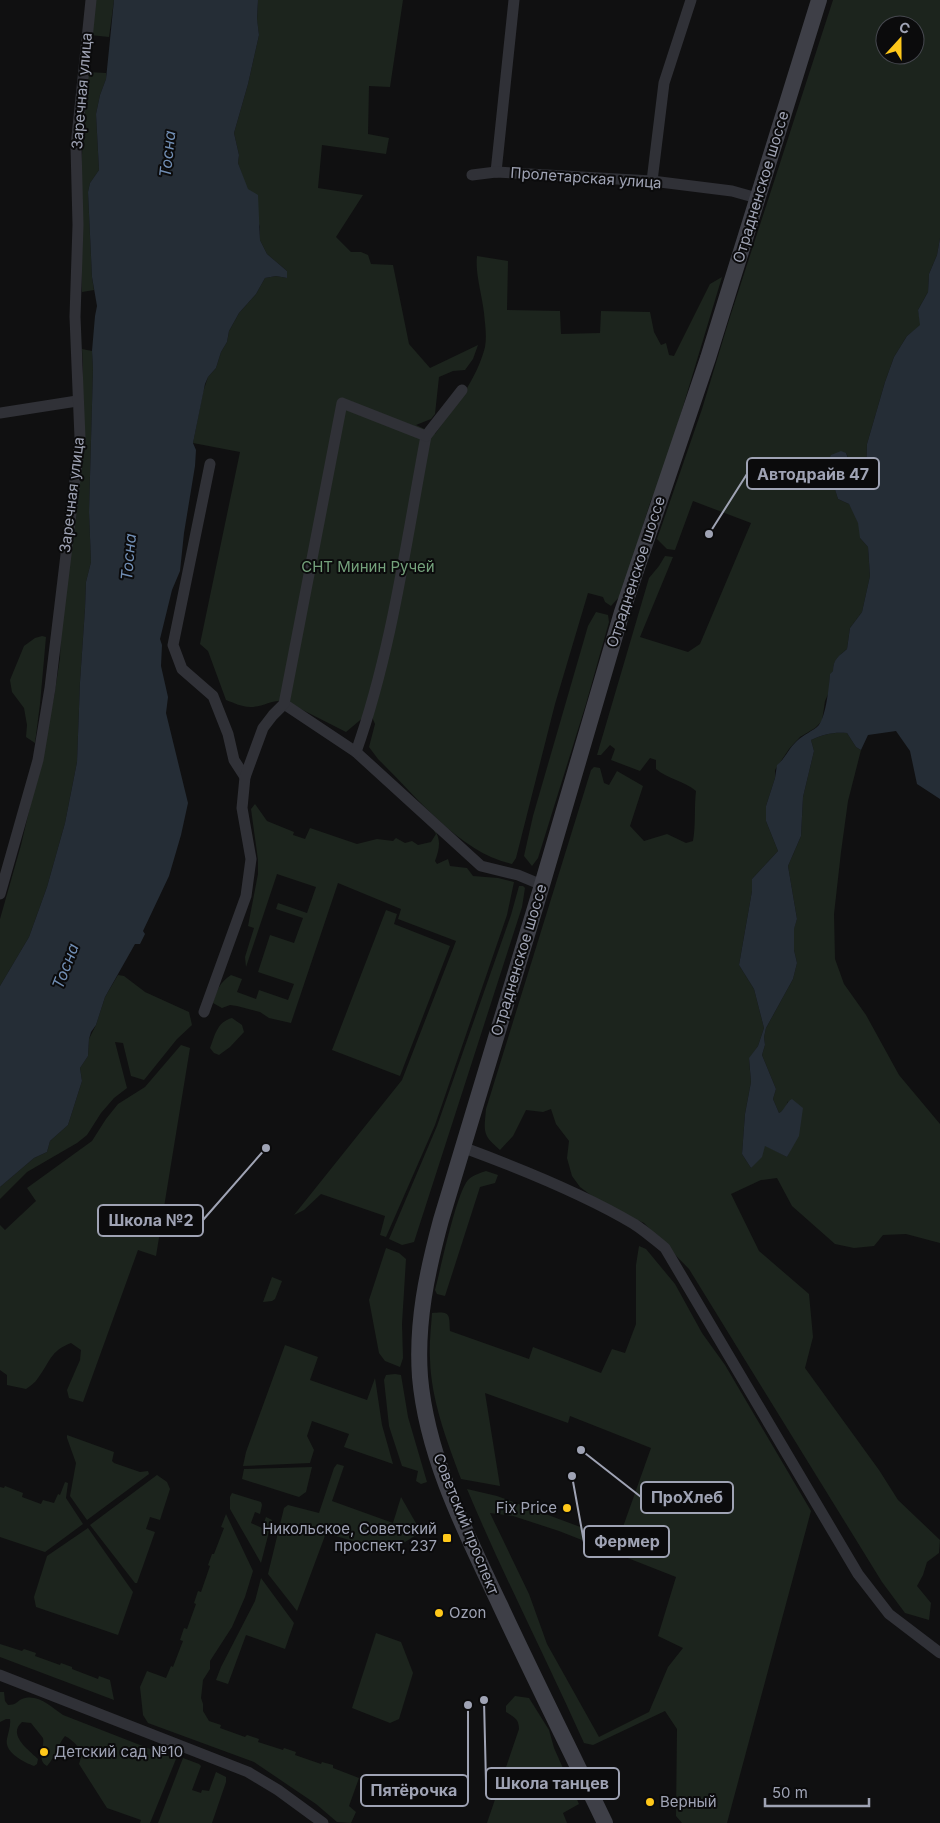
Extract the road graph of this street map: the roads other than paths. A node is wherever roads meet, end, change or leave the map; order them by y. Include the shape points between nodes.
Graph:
1 (91, 0) edge
2 (514, 0) edge
3 (691, 0) edge
4 (818, 0) edge
5 (496, 172) junction
6 (472, 175) dead end
7 (652, 181) junction
8 (758, 198) junction
9 (462, 390) dead end
10 (78, 401) junction
11 (0, 413) edge
12 (426, 436) junction
13 (210, 464) dead end
14 (284, 704) junction
15 (356, 752) junction
16 (245, 777) junction
17 (542, 885) junction
18 (0, 894) edge
19 (204, 1012) dead end
20 (462, 1147) junction
21 (940, 1653) edge
22 (0, 1676) edge
23 (322, 1823) edge
24 (605, 1823) edge

1 - 10 street, Заречная улица via 76,146
2 - 5 street, Пролетарская улица
3 - 7 street via 664,83
4 - 8 main road, Отрадненское шоссе
5 - 6 street
5 - 7 street, Пролетарская улица
7 - 8 street, Пролетарская улица via 732,191
8 - 17 main road, Отрадненское шоссе via 622,612
9 - 12 street
10 - 11 street
10 - 18 street, Заречная улица via 80,438 50,688 38,760
12 - 14 street via 342,403
12 - 15 street via 384,659
13 - 16 street via 173,645 182,669 213,696 234,760
14 - 15 street
14 - 16 street via 263,728
15 - 17 street via 482,866
16 - 19 street via 242,808 251,859 246,896
17 - 20 main road, Отрадненское шоссе
20 - 21 street via 588,1200 636,1225 665,1248 858,1574 889,1614
20 - 24 main road, Советский проспект via 431,1256 422,1301 420,1378 428,1421 447,1486 483,1570
22 - 23 street via 248,1772

